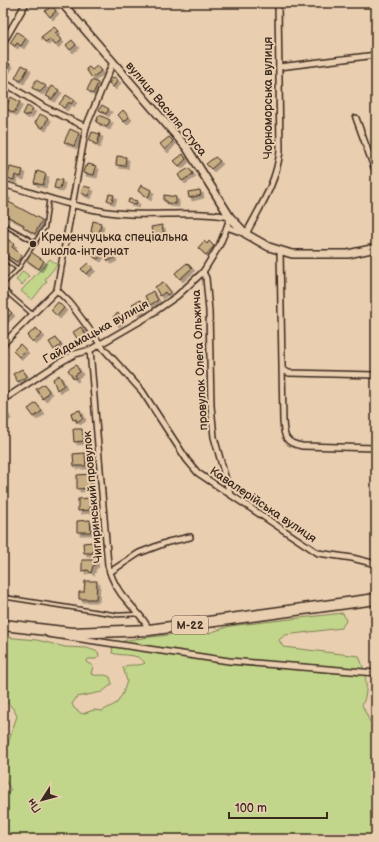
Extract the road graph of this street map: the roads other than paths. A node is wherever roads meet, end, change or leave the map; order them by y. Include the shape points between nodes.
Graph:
1 (26, 3) edge
2 (278, 3) edge
3 (66, 4) edge
4 (3, 43) edge
5 (376, 55) edge
6 (113, 62) junction
7 (279, 66) junction
8 (3, 82) edge
9 (356, 118) dead end
10 (86, 127) junction
11 (376, 173) edge
12 (3, 184) edge
13 (49, 198) junction
14 (71, 204) junction
15 (230, 217) junction
16 (3, 227) edge
17 (227, 227) junction
18 (246, 234) junction
19 (36, 243) junction
20 (376, 248) edge
21 (280, 251) junction
22 (3, 258) edge
23 (18, 269) junction
24 (203, 272) junction
25 (3, 284) edge
26 (3, 289) edge
27 (57, 290) junction
28 (32, 314) junction
29 (99, 343) junction
30 (3, 344) edge
31 (90, 350) junction
32 (283, 370) junction
33 (376, 376) edge
34 (3, 400) edge
35 (376, 448) edge
36 (230, 494) junction
37 (190, 537) dead end
38 (376, 564) edge
39 (110, 572) junction
40 (3, 597) edge
41 (376, 599) edge
42 (140, 614) junction
43 (3, 625) edge
44 (37, 630) junction
45 (149, 630) junction
46 (376, 673) edge

1 - 4 street
2 - 7 street, Чорноморська вулиця
3 - 6 main road, вулиця Василя Стуса
5 - 7 street
6 - 10 street
6 - 15 main road, вулиця Василя Стуса via 187,148
7 - 18 street, Чорноморська вулиця via 278,169 268,195
8 - 10 street via 44,107
9 - 11 street
10 - 14 street
12 - 13 street
13 - 14 street
13 - 19 lane via 45,227
14 - 15 street via 117,213 189,212
14 - 27 street
15 - 17 street, Гайдамацька вулиця
15 - 18 main road, вулиця Василя Стуса
16 - 19 lane via 4,225
17 - 18 street
17 - 24 street, Гайдамацька вулиця
18 - 21 main road
19 - 23 lane
20 - 21 main road via 348,254 305,255
21 - 32 street
22 - 23 lane
23 - 25 lane
24 - 29 street, Гайдамацька вулиця via 177,296 147,317
24 - 36 street, провулок Олега Ольжича via 206,278 209,310 214,437
26 - 28 lane
27 - 28 street
27 - 29 street, Кавалерійська вулиця via 70,303
28 - 30 street
29 - 31 street, Гайдамацька вулиця
29 - 36 street, Кавалерійська вулиця via 142,391 198,473
31 - 34 street, Гайдамацька вулиця via 75,354 59,363
31 - 39 street, Чигиринський провулок
32 - 33 street via 289,373
32 - 35 street via 284,432 292,445
36 - 38 street, Кавалерійська вулиця via 318,553
37 - 39 street via 139,553
39 - 42 street, Чигиринський провулок via 127,602
40 - 42 lane via 118,615
41 - 45 highway, М-22
42 - 45 street, Чигиринський провулок
43 - 44 highway, М-22
44 - 45 highway, М-22
44 - 46 street via 54,636 229,661

